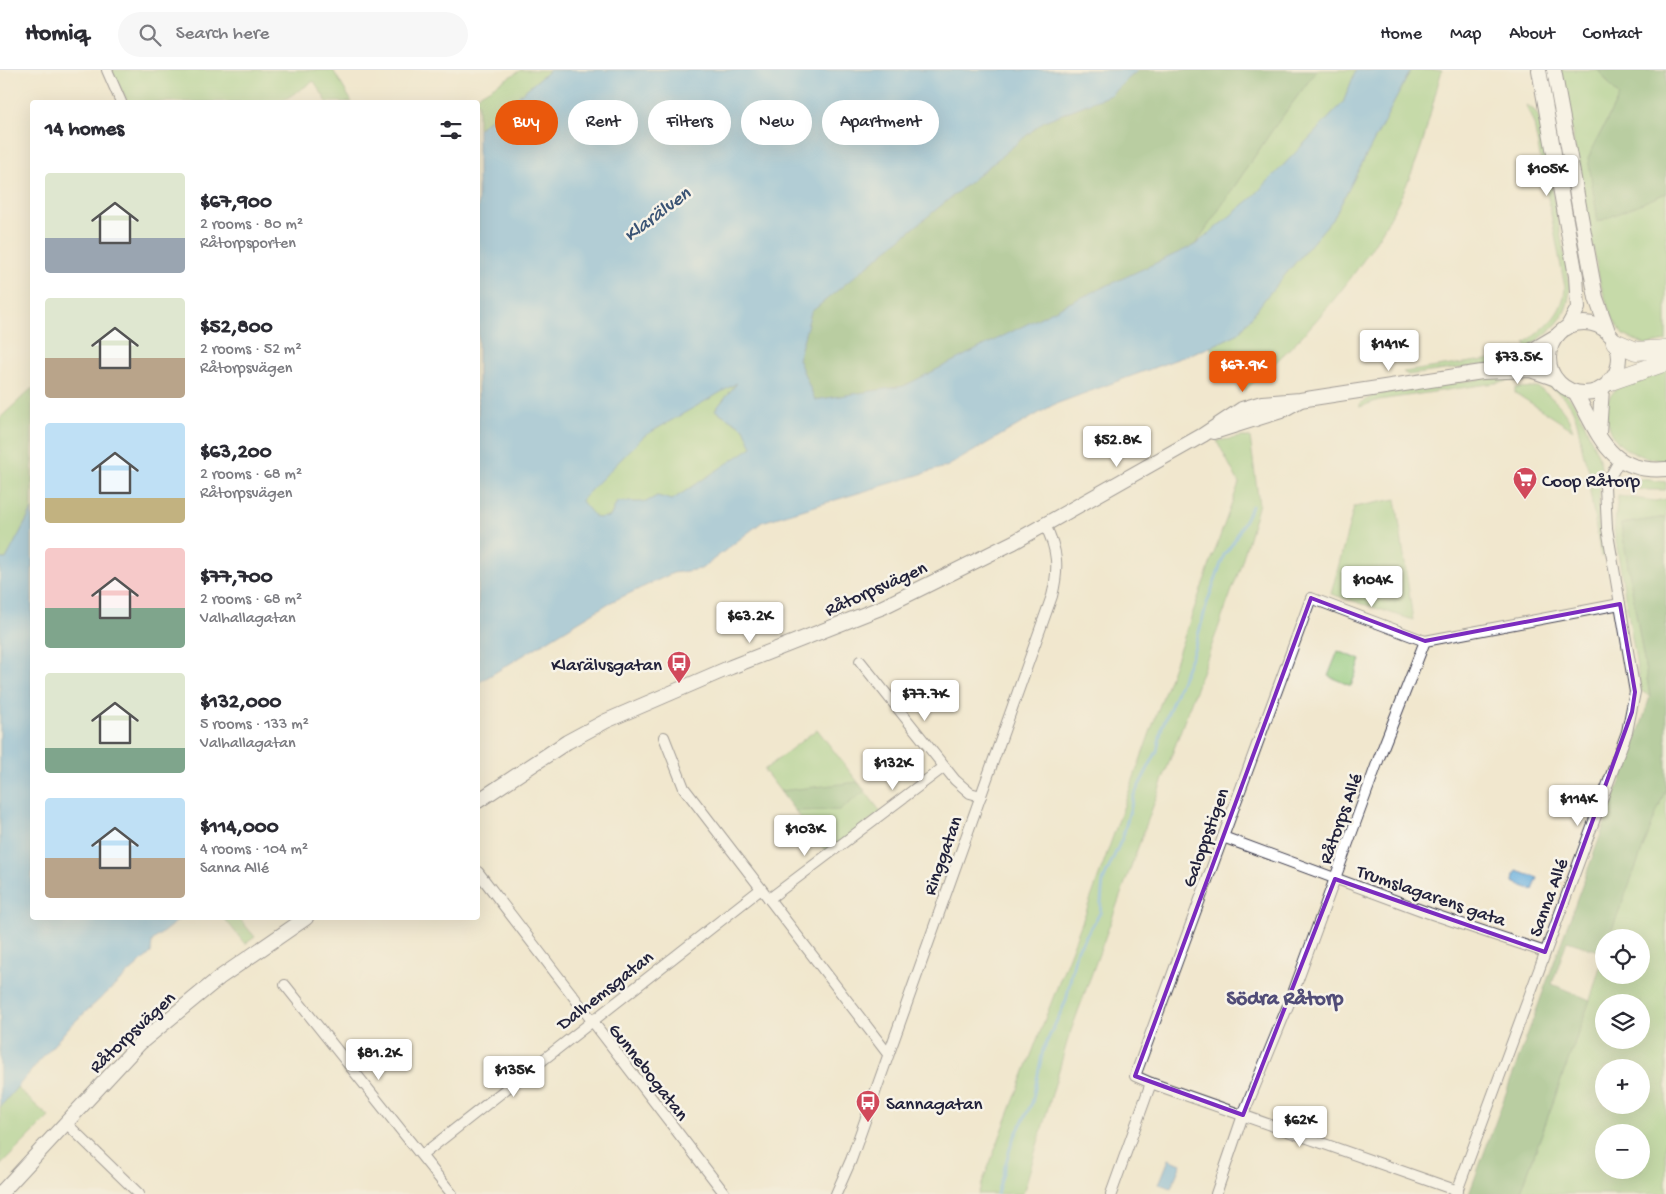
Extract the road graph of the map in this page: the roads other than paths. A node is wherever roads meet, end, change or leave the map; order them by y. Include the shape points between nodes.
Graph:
1 (107, 70) edge
2 (1538, 70) edge
3 (1554, 70) edge
4 (120, 100) edge
5 (1562, 331) junction
6 (1612, 338) junction
7 (1666, 349) edge
8 (1666, 362) edge
9 (1482, 372) junction
10 (1556, 379) junction
11 (1606, 385) junction
12 (1575, 392) junction
13 (1599, 433) junction
14 (1619, 460) junction
15 (1666, 468) edge
16 (1045, 525) junction
17 (1620, 604) junction
18 (1425, 641) junction
19 (860, 661) dead end
20 (664, 736) dead end
21 (944, 767) junction
22 (981, 796) junction
23 (480, 800) edge
24 (1223, 836) junction
25 (480, 875) edge
26 (1335, 879) junction
27 (761, 889) junction
28 (769, 900) junction
29 (303, 920) edge
30 (1545, 952) junction
31 (285, 985) dead end
32 (591, 1022) junction
33 (888, 1054) junction
34 (1151, 1083) junction
35 (1243, 1115) junction
36 (65, 1122) junction
37 (422, 1155) junction
38 (1457, 1192) edge
39 (0, 1194) edge
40 (139, 1194) edge
41 (452, 1194) edge
42 (725, 1194) edge
43 (836, 1194) edge
44 (1111, 1194) edge
45 (1216, 1194) edge

1 - 4 street
2 - 5 street via 1576,276 1578,308
3 - 6 street via 1596,298
5 - 6 street via 1578,324 1589,324 1600,327
5 - 9 street via 1526,354
5 - 10 street via 1549,356 1550,368
6 - 7 highway via 1636,351
6 - 11 street via 1619,362
8 - 11 highway
9 - 10 street via 1530,370
9 - 16 street, Råtorpsvägen via 1300,400 1262,402 1242,409 1203,435
10 - 12 street via 1564,388
11 - 12 street via 1584,394
11 - 13 street
12 - 13 street
13 - 14 street via 1603,445
14 - 15 street via 1651,470
14 - 17 street, Sanna Allé via 1605,486
16 - 22 street, Ringgatan via 1056,553 1056,580
16 - 23 street, Råtorpsvägen via 884,607 731,667 606,721 559,747
17 - 18 street
17 - 30 street, Sanna Allé via 1634,692 1632,712
18 - 24 street, Galoppstigen via 1311,598
18 - 26 street, Råtorps Allé
19 - 21 street
20 - 27 street via 684,788
21 - 22 street via 962,788
21 - 28 street
22 - 33 street, Ringgatan
24 - 26 street, Trumslagarens gata
24 - 34 street, Galoppstigen via 1135,1076
25 - 32 street, Gunnebogatan
26 - 30 street, Trumslagarens gata
26 - 35 street, Råtorps Allé
27 - 28 street
27 - 32 street, Dalhemsgatan
28 - 33 street
29 - 36 street, Råtorpsvägen via 219,978 177,1012 140,1044
30 - 38 street, Sanna Allé
31 - 37 street
32 - 37 street, Dalhemsgatan
32 - 42 street, Gunnebogatan
33 - 43 street, Ringgatan
34 - 35 street
34 - 44 street
35 - 38 street
35 - 45 street, Råtorps Allé
36 - 39 street, Råtorpsvägen
36 - 40 street
37 - 41 street

